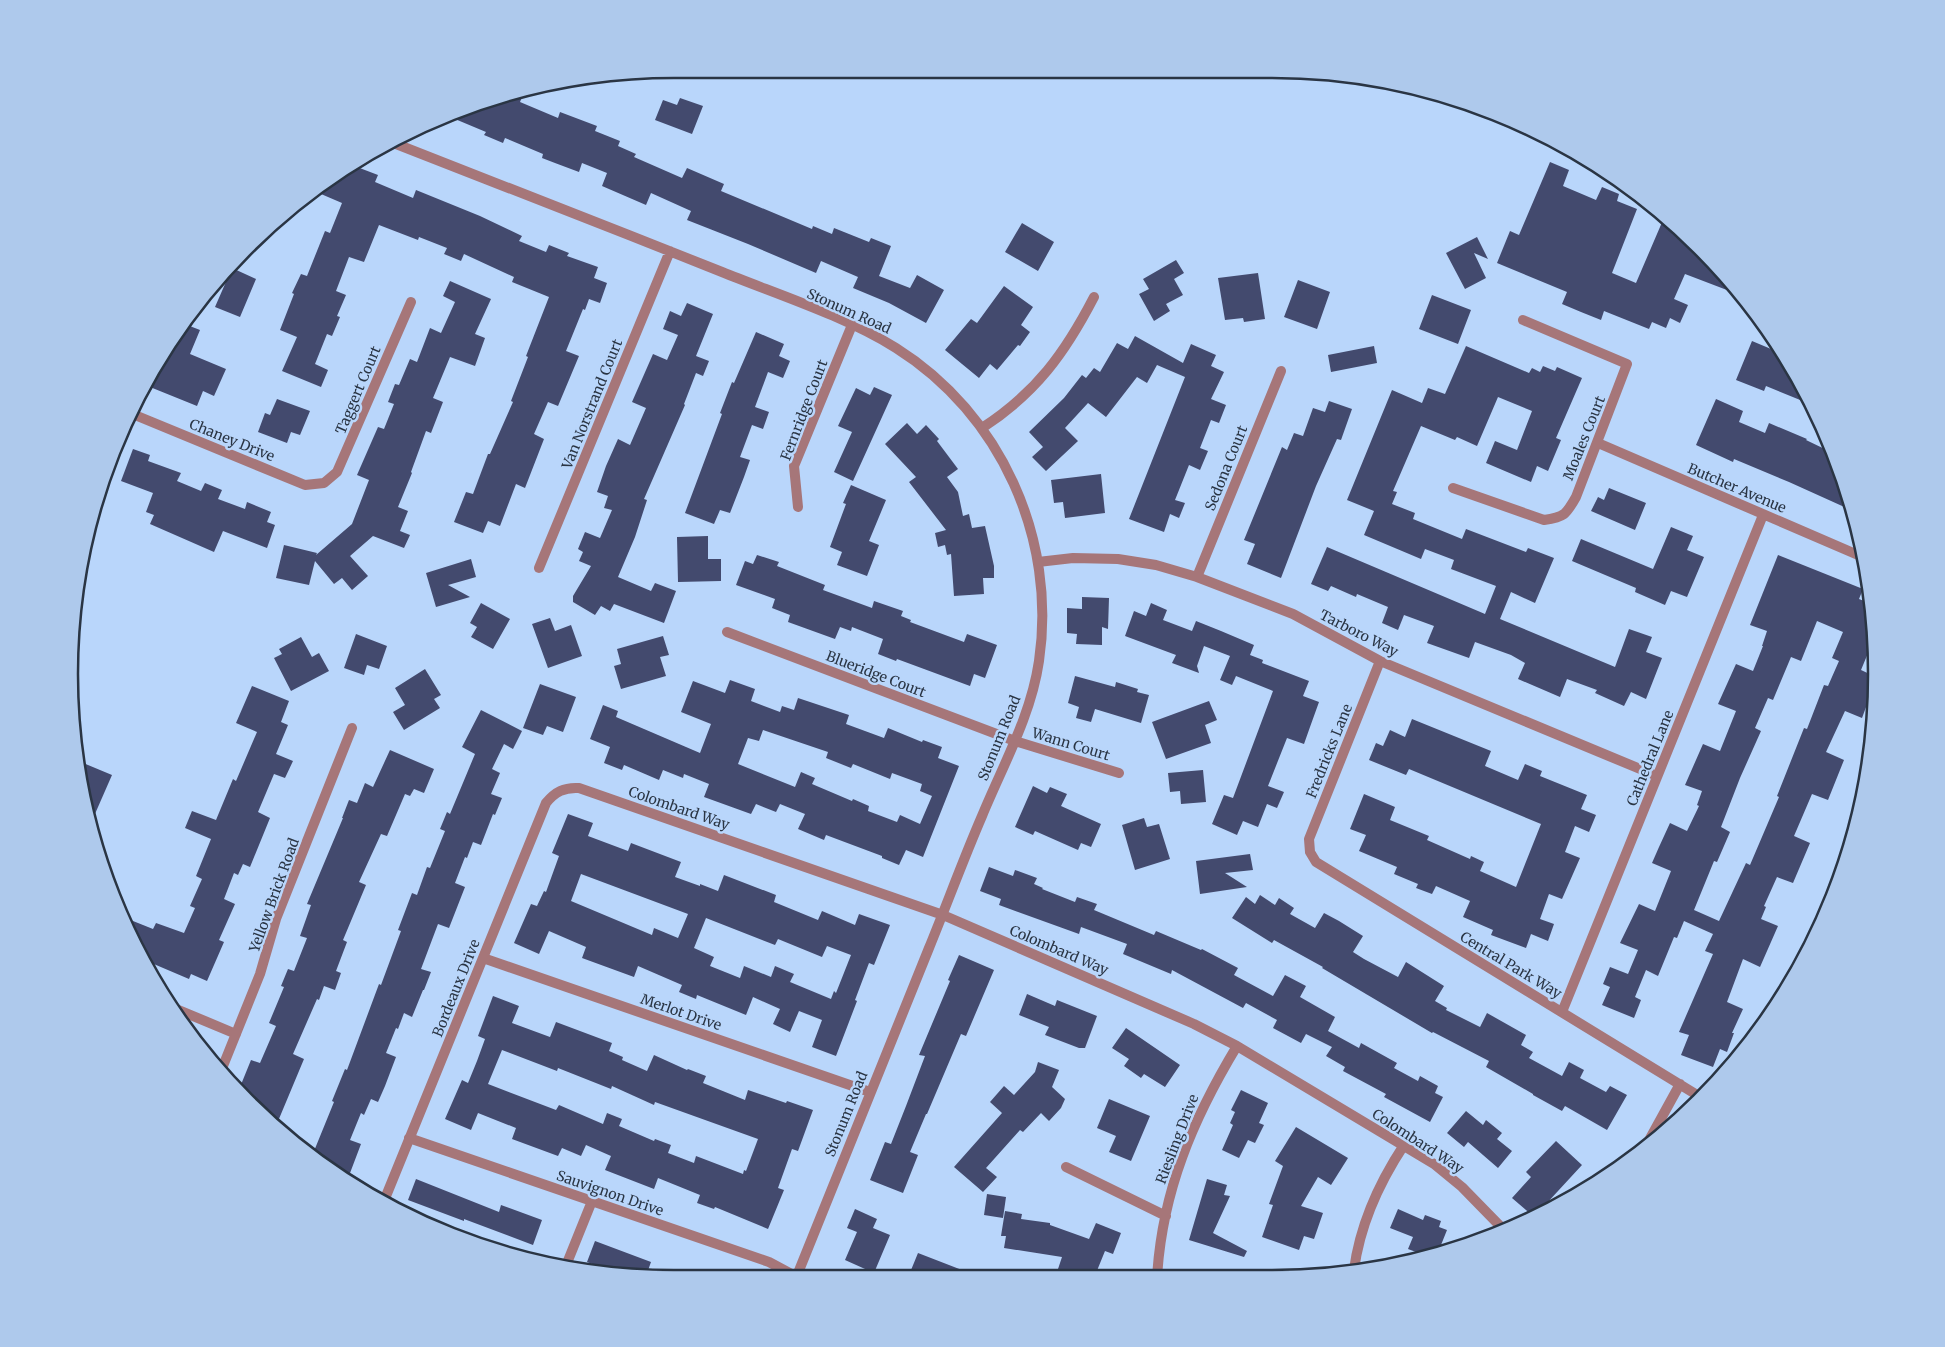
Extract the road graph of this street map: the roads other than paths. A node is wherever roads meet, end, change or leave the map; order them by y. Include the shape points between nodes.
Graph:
1 (399, 145) edge
2 (670, 251) junction
3 (1094, 297) dead end
4 (411, 302) dead end
5 (1524, 320) dead end
6 (852, 324) junction
7 (1281, 371) dead end
8 (136, 416) edge
9 (982, 428) junction
10 (1598, 443) junction
11 (324, 483) joint
12 (1453, 488) dead end
13 (798, 507) dead end
14 (1763, 514) junction
15 (1855, 554) edge
16 (1038, 562) junction
17 (539, 568) dead end
18 (1196, 577) junction
19 (727, 632) dead end
20 (1380, 661) junction
21 (352, 728) dead end
22 (1015, 741) junction
23 (1119, 773) dead end
24 (1657, 776) junction
25 (560, 790) joint
26 (1310, 852) joint
27 (943, 914) junction
28 (483, 958) junction
29 (183, 1012) edge
30 (1562, 1012) junction
31 (236, 1034) junction
32 (1237, 1046) junction
33 (224, 1064) edge
34 (1680, 1084) junction
35 (870, 1092) junction
36 (1695, 1093) edge
37 (1655, 1129) edge
38 (409, 1138) junction
39 (1404, 1145) junction
40 (1066, 1167) dead end
41 (386, 1196) edge
42 (592, 1201) junction
43 (1166, 1216) junction
44 (1499, 1225) edge
45 (568, 1260) edge
46 (1355, 1263) edge
47 (783, 1270) edge
48 (800, 1270) edge
49 (1158, 1270) edge

1 - 2 street, Stonum Road
2 - 6 street, Stonum Road
2 - 17 street, Van Norstrand Court
3 - 9 street via 1069,343 1048,371 1027,394
4 - 11 street, Taggert Court via 337,472
5 - 10 street, Moales Court via 1627,364
6 - 9 street, Stonum Road via 895,347 926,370 951,392
6 - 13 street, Fernridge Court via 794,466
7 - 18 street, Sedona Court
8 - 11 street, Chaney Drive via 305,485
9 - 16 street, Stonum Road via 1020,495
10 - 12 street, Moales Court via 1568,512 1559,518 1544,520
10 - 14 street, Butcher Avenue
14 - 15 street, Butcher Avenue
14 - 24 street, Cathedral Lane
16 - 18 street, Tarboro Way via 1072,558 1118,559 1156,565
16 - 22 street, Stonum Road via 1042,591 1039,662 1032,694
18 - 20 street, Tarboro Way via 1293,614
19 - 22 street, Blueridge Court
20 - 24 street, Tarboro Way
20 - 26 street, Fredricks Lane via 1309,839
21 - 31 street, Yellow Brick Road via 276,919 260,974
22 - 23 street, Wann Court
22 - 27 street, Stonum Road
24 - 30 street, Cathedral Lane
25 - 27 street, Colombard Way via 579,788
25 - 28 street, Bordeaux Drive via 546,803
26 - 30 street, Central Park Way via 1324,868
27 - 32 street, Colombard Way
27 - 35 street, Stonum Road
28 - 35 street, Merlot Drive
28 - 38 street, Bordeaux Drive
29 - 31 street
30 - 34 street, Central Park Way
31 - 33 street, Yellow Brick Road
32 - 39 street, Colombard Way
32 - 43 street, Riesling Drive via 1194,1127 1179,1166
34 - 36 street, Central Park Way
34 - 37 street
35 - 48 street, Stonum Road
38 - 41 street, Bordeaux Drive
38 - 42 street, Sauvignon Drive
39 - 44 street, Colombard Way via 1462,1186
39 - 46 street via 1373,1201 1361,1234
40 - 43 street
42 - 45 street
42 - 47 street, Sauvignon Drive via 769,1262
43 - 49 street, Riesling Drive

